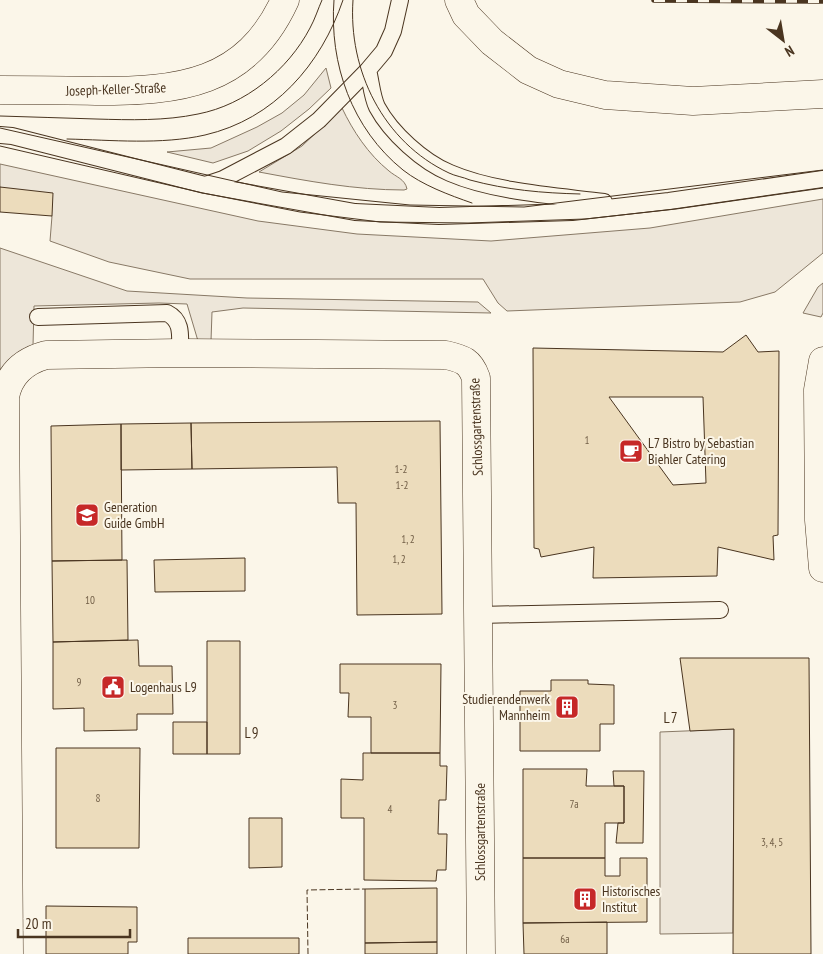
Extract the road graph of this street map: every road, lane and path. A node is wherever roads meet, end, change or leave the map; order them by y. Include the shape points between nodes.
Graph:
1 (284, 0) edge
2 (400, 0) edge
3 (459, 0) edge
4 (368, 70) junction
5 (0, 90) edge
6 (823, 94) edge
7 (0, 136) edge
8 (823, 179) edge
9 (205, 185) junction
10 (631, 206) junction
11 (38, 317) dead end
12 (180, 353) junction
13 (823, 361) edge
14 (3, 402) edge
15 (821, 520) edge
16 (823, 568) edge
17 (720, 610) dead end
18 (479, 615) junction
19 (9, 954) edge
20 (481, 954) edge

1 - 5 main road, Joseph-Keller-Straße via 270,29 247,53 224,70 191,84 127,91
2 - 4 lane via 393,31 384,50
3 - 6 main road via 466,15 492,42 528,70 559,84 605,95 693,102
4 - 9 lane via 302,135 261,160
4 - 10 lane via 376,107 396,133 420,156 449,173 487,185
7 - 9 lane via 12,136
8 - 10 lane
9 - 10 lane via 354,212 430,216 572,212
11 - 12 lane via 166,312 175,317 179,327
12 - 14 main road, Schlossgartenstraße via 46,355 35,358 11,378
12 - 18 main road, Schlossgartenstraße via 446,355 469,364 476,378
13 - 15 main road via 818,390
14 - 19 main road
15 - 16 main road
17 - 18 lane
18 - 20 main road, Schlossgartenstraße

